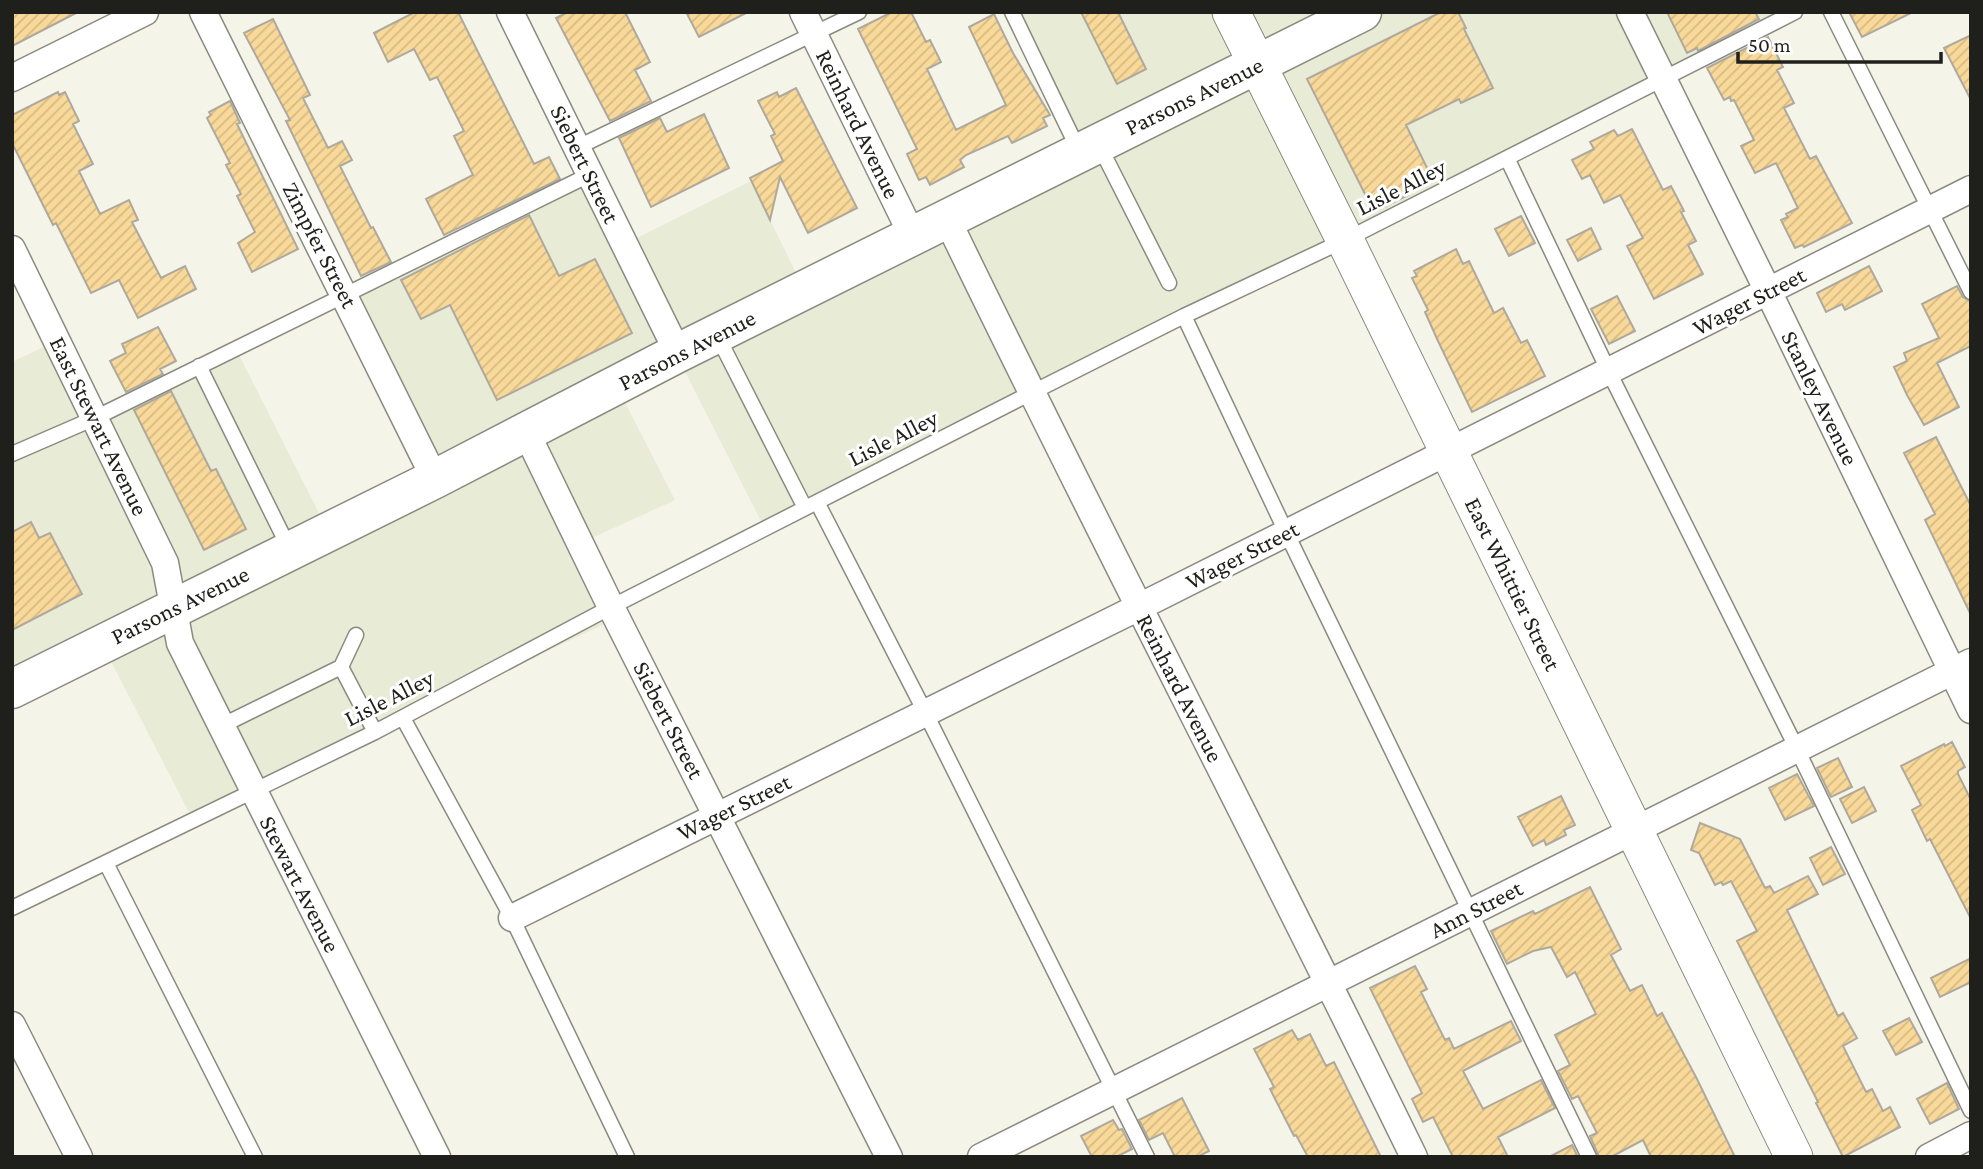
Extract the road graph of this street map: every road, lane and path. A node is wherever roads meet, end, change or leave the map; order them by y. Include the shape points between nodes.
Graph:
1 (145, 12) edge
2 (203, 12) edge
3 (510, 12) edge
4 (859, 12) edge
5 (1012, 12) edge
6 (1231, 12) edge
7 (1362, 12) edge
8 (1630, 12) edge
9 (1795, 12) edge
10 (1832, 12) edge
11 (808, 23) edge
12 (1257, 65) junction
13 (12, 78) edge
14 (1662, 79) junction
15 (578, 147) junction
16 (1089, 148) junction
17 (1507, 158) junction
18 (591, 174) junction
19 (1971, 189) edge
20 (1930, 209) junction
21 (947, 219) junction
22 (913, 237) junction
23 (1345, 240) junction
24 (12, 249) edge
25 (1169, 283) dead end
26 (1768, 291) junction
27 (1971, 292) edge
28 (344, 294) junction
29 (1184, 316) junction
30 (716, 334) junction
31 (678, 353) junction
32 (199, 366) junction
33 (1609, 372) junction
34 (1031, 393) junction
35 (94, 418) junction
36 (526, 432) junction
37 (13, 451) edge
38 (1448, 451) junction
39 (435, 479) junction
40 (811, 505) junction
41 (1286, 532) junction
42 (290, 551) junction
43 (611, 607) junction
44 (1139, 607) junction
45 (175, 608) junction
46 (356, 635) dead end
47 (341, 667) junction
48 (1961, 667) edge
49 (12, 689) edge
50 (1971, 710) edge
51 (925, 712) junction
52 (402, 718) junction
53 (221, 726) junction
54 (375, 732) junction
55 (1797, 750) junction
56 (254, 792) junction
57 (718, 816) junction
58 (1634, 831) junction
59 (106, 863) junction
60 (12, 908) edge
61 (1469, 912) junction
62 (512, 918) junction
63 (1329, 983) junction
64 (12, 1025) edge
65 (1113, 1090) junction
66 (1971, 1111) edge
67 (1971, 1135) edge
68 (250, 1155) edge
69 (79, 1157) edge
70 (437, 1157) edge
71 (627, 1157) edge
72 (889, 1157) edge
73 (981, 1157) edge
74 (1147, 1157) edge
75 (1413, 1157) edge
76 (1590, 1157) edge
77 (1794, 1157) edge
78 (1928, 1157) edge

1 - 13 street
2 - 28 street, Zimpfer Street
3 - 15 street, Siebert Street
4 - 11 lane
5 - 16 lane
6 - 12 street, East Whittier Street
7 - 12 main road, Parsons Avenue
8 - 14 street, Stanley Avenue
9 - 14 lane, Lisle Alley
10 - 20 lane
11 - 15 lane
11 - 22 street, Reinhard Avenue
12 - 16 main road, Parsons Avenue
12 - 23 street, East Whittier Street
14 - 17 lane, Lisle Alley
14 - 26 street, Stanley Avenue
15 - 18 street, Siebert Street
16 - 21 main road, Parsons Avenue
16 - 25 lane
17 - 23 lane, Lisle Alley
17 - 33 lane
18 - 28 lane
18 - 31 street, Siebert Street
19 - 20 street, Wager Street
20 - 26 street, Wager Street
20 - 27 lane
21 - 22 main road, Parsons Avenue
21 - 34 street, Reinhard Avenue
22 - 30 main road, Parsons Avenue
23 - 29 lane, Lisle Alley
23 - 38 street, East Whittier Street
24 - 35 street, East Stewart Avenue
26 - 33 street, Wager Street
26 - 48 street, Stanley Avenue
28 - 32 lane
28 - 39 street, Zimpfer Street
29 - 34 lane, Lisle Alley
29 - 41 lane
30 - 31 main road, Parsons Avenue
30 - 40 lane
31 - 36 main road, Parsons Avenue
32 - 35 lane
32 - 42 lane
33 - 38 street, Wager Street
33 - 55 lane
34 - 40 lane, Lisle Alley
34 - 44 street, Reinhard Avenue
35 - 37 lane
35 - 45 street, East Stewart Avenue via 165,563
36 - 39 main road, Parsons Avenue
36 - 43 street, Siebert Street
38 - 41 street, Wager Street
38 - 58 street, East Whittier Street
39 - 42 main road, Parsons Avenue
40 - 43 lane, Lisle Alley
40 - 51 lane
41 - 44 street, Wager Street
41 - 61 lane
42 - 45 main road, Parsons Avenue
43 - 52 lane, Lisle Alley
43 - 57 street, Siebert Street
44 - 51 street, Wager Street
44 - 63 street, Reinhard Avenue
45 - 49 main road, Parsons Avenue
45 - 53 street, Stewart Avenue via 180,643
46 - 47 lane
47 - 53 lane
47 - 54 lane
48 - 50 street, Stanley Avenue
48 - 55 street, Ann Street
51 - 57 street, Wager Street
51 - 65 lane
52 - 54 lane, Lisle Alley
52 - 62 lane
53 - 56 street, Stewart Avenue
54 - 56 lane, Lisle Alley
55 - 58 street, Ann Street
55 - 66 lane
56 - 59 lane, Lisle Alley
56 - 70 street, Stewart Avenue
57 - 62 street, Wager Street
57 - 72 street, Siebert Street
58 - 61 street, Ann Street
58 - 77 street, East Whittier Street
59 - 60 lane, Lisle Alley
59 - 68 lane
61 - 63 street, Ann Street
61 - 76 lane
62 - 71 lane
63 - 65 street, Ann Street
63 - 75 street, Reinhard Avenue
64 - 69 street
65 - 73 street, Ann Street
65 - 74 lane
67 - 78 street

